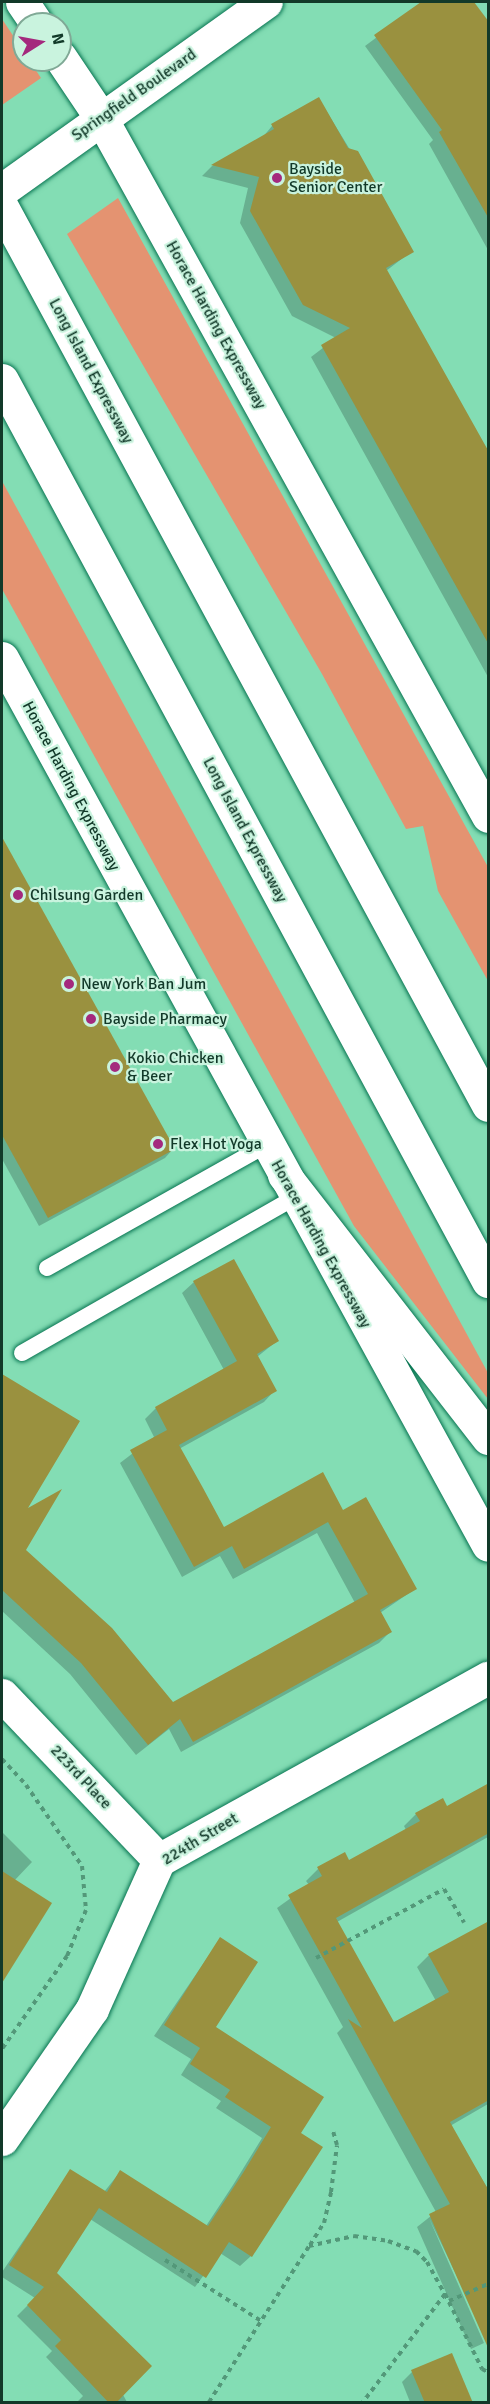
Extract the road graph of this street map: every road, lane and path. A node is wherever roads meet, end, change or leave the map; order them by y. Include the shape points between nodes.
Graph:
1 (266, 2) edge
2 (70, 72) edge
3 (101, 118) junction
4 (2, 190) edge
5 (2, 207) edge
6 (2, 380) edge
7 (2, 658) edge
8 (489, 816) edge
9 (489, 1105) edge
10 (266, 1145) junction
11 (290, 1186) junction
12 (47, 1268) dead end
13 (489, 1281) edge
14 (22, 1353) dead end
15 (489, 1438) edge
16 (489, 1545) edge
17 (489, 1678) edge
18 (2, 1695) edge
19 (2, 1759) edge
20 (159, 1860) junction
21 (464, 1923) dead end
22 (316, 1958) dead end
23 (2, 2049) edge
24 (333, 2131) dead end
25 (2, 2139) edge
26 (309, 2246) junction
27 (165, 2260) dead end
28 (489, 2284) edge
29 (445, 2294) junction
30 (449, 2301) junction
31 (261, 2321) junction
32 (489, 2373) edge
33 (209, 2403) edge
34 (363, 2403) edge

1 - 3 main road, Springfield Boulevard
2 - 3 main road, Horace Harding Expressway
3 - 4 main road, Springfield Boulevard
3 - 8 main road, Horace Harding Expressway
5 - 9 main road, Long Island Expressway
6 - 13 main road, Long Island Expressway
7 - 10 main road, Horace Harding Expressway
10 - 11 main road, Horace Harding Expressway
10 - 12 lane
11 - 14 lane
11 - 15 main road
11 - 16 main road, Horace Harding Expressway
17 - 20 main road, 224th Street
18 - 20 main road, 223rd Place
19 - 23 path via 26,1785 82,1866 86,1900 86,1910 67,1956
20 - 25 main road, 224th Street via 92,2009
21 - 22 path via 444,1889
24 - 26 path via 337,2145 331,2192 324,2223
26 - 29 path via 354,2236 388,2241 416,2252 427,2262
26 - 31 path
27 - 31 path
28 - 30 path
29 - 30 path
29 - 34 path
30 - 32 path via 482,2369
31 - 33 path

